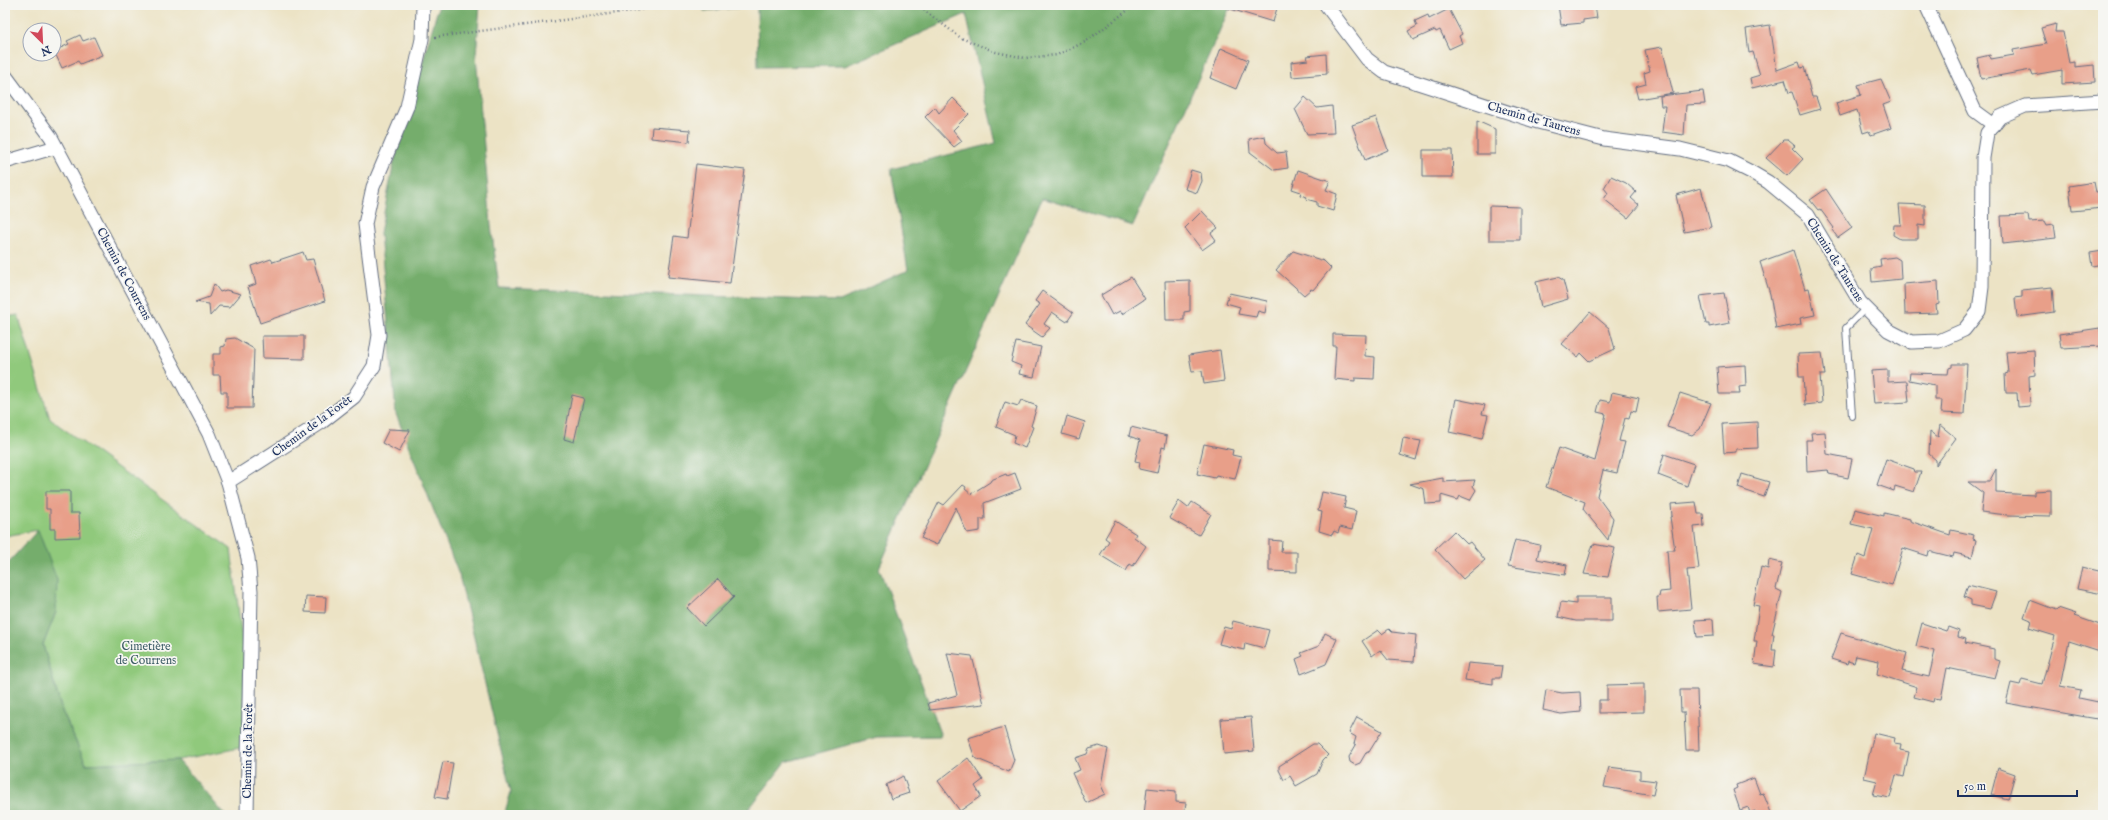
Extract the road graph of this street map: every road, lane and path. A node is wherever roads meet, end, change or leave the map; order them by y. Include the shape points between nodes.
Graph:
1 (423, 5) edge
2 (677, 5) edge
3 (917, 5) edge
4 (1135, 5) edge
5 (1326, 5) edge
6 (1926, 5) edge
7 (422, 39) junction
8 (5, 75) edge
9 (2103, 101) edge
10 (1994, 125) junction
11 (56, 147) junction
12 (5, 162) edge
13 (1866, 308) junction
14 (1852, 416) dead end
15 (228, 482) junction
16 (247, 815) edge

1 - 7 street, Chemin de la Forêt
2 - 7 path
3 - 4 path via 961,38 996,52 1025,58 1057,55 1085,42
5 - 13 street, Chemin de Taurens via 1367,59 1384,72 1538,122 1604,139 1680,149 1729,161 1751,172 1768,182 1808,215
6 - 10 street via 1976,111
7 - 15 street, Chemin de la Forêt via 407,107 373,187 364,224 379,335 374,366 354,397 322,422
8 - 11 street, Chemin de Courrens
9 - 10 street, Chemin de Taurens via 2025,106 2000,118
10 - 13 street, Chemin de Taurens via 1987,133 1983,158 1982,287 1979,311 1964,330 1939,341 1911,342 1888,330
11 - 12 street
11 - 15 street, Chemin de Courrens via 209,434
13 - 14 lane via 1846,328
15 - 16 street, Chemin de la Forêt via 248,558 251,591

